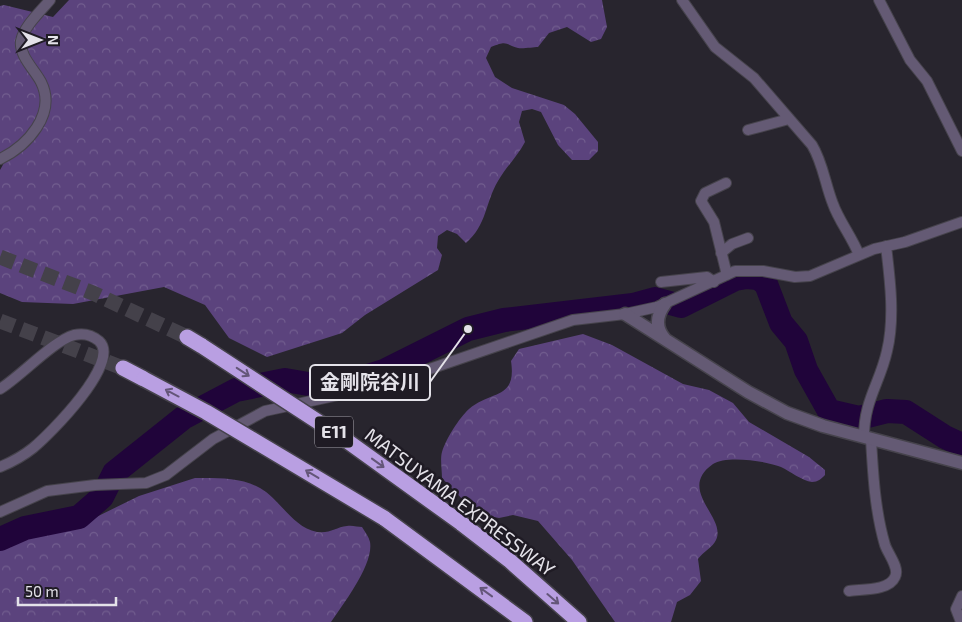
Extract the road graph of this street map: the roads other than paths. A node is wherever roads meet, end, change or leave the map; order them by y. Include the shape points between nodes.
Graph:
1 (50, 0) edge
2 (682, 0) edge
3 (879, 0) edge
4 (789, 119) junction
5 (748, 130) dead end
6 (962, 151) edge
7 (0, 159) edge
8 (726, 183) dead end
9 (962, 222) edge
10 (748, 238) dead end
11 (886, 246) junction
12 (721, 252) junction
13 (859, 255) junction
14 (727, 275) junction
15 (661, 282) dead end
16 (714, 282) junction
17 (665, 304) junction
18 (624, 314) junction
19 (187, 338) tunnel mouth
20 (667, 341) junction
21 (124, 368) tunnel mouth
22 (0, 389) edge
23 (867, 438) junction
24 (962, 464) edge
25 (0, 467) edge
26 (0, 512) edge
27 (849, 591) dead end
28 (962, 596) edge
29 (525, 622) edge
30 (579, 622) edge
31 (961, 622) edge

1 - 7 street via 21,41 24,54 45,92 46,105 31,139
2 - 4 street via 715,47 754,78
3 - 6 street via 910,60 927,81
4 - 5 street
4 - 13 street via 817,154 833,204
8 - 12 street via 705,193 701,201 714,222
9 - 11 street
10 - 12 street
11 - 13 street
11 - 23 street via 890,340 866,409
12 - 14 street
13 - 14 street via 810,276 750,270
14 - 16 street
15 - 16 street via 707,277
16 - 17 street
17 - 18 street
17 - 20 street via 659,312 658,324
18 - 20 street
18 - 26 street via 573,320 380,386 265,411 213,439 166,475 146,483 47,491
19 -> 30 highway, MATSUYAMA EXPRESSWAY / E11, bridge via 343,438 461,523 509,560
20 - 23 street via 774,406 823,426
29 -> 21 highway, E11, bridge via 384,518 206,412
22 - 25 street via 68,338 83,334 101,343 105,354 100,369 67,415 32,449
23 - 24 street
23 - 27 street via 885,547 897,571 887,586
28 - 31 street via 956,609

